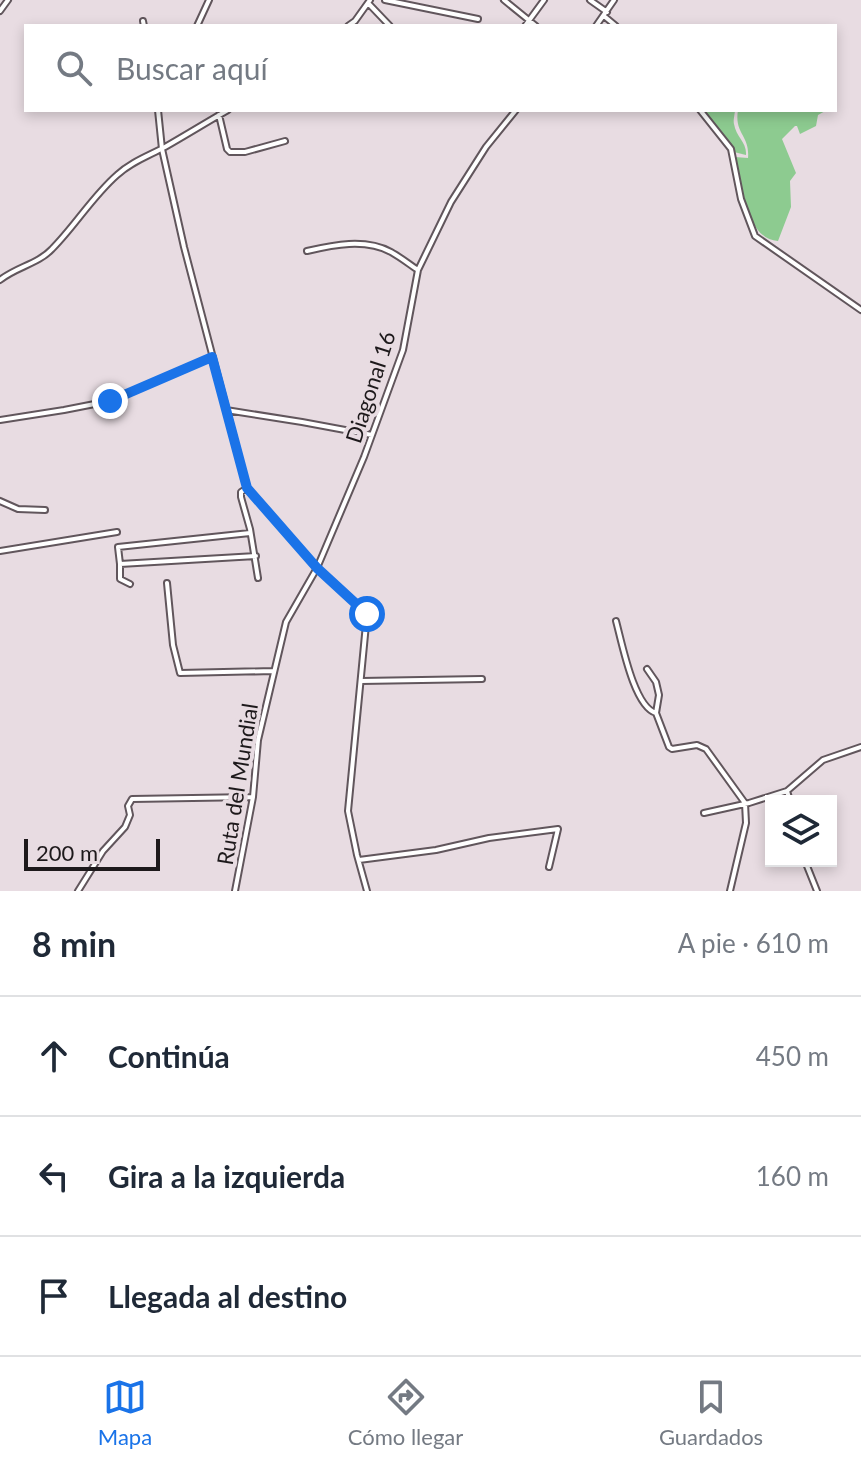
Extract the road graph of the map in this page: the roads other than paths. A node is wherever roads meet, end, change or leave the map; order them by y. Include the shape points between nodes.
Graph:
1 (8, 0) edge
2 (209, 0) edge
3 (385, 0) edge
4 (504, 0) edge
5 (544, 0) edge
6 (590, 0) edge
7 (614, 0) edge
8 (369, 1) edge
9 (0, 11) edge
10 (605, 14) junction
11 (478, 19) dead end
12 (529, 20) junction
13 (198, 24) edge
14 (351, 24) edge
15 (388, 24) edge
16 (526, 24) edge
17 (534, 24) edge
18 (598, 24) edge
19 (614, 24) edge
20 (158, 112) edge
21 (224, 112) edge
22 (514, 112) edge
23 (702, 112) edge
24 (219, 115) junction
25 (285, 141) dead end
26 (162, 149) junction
27 (307, 251) dead end
28 (418, 270) junction
29 (0, 280) edge
30 (861, 310) edge
31 (212, 357) junction
32 (226, 410) junction
33 (0, 420) edge
34 (372, 435) junction
35 (247, 488) junction
36 (0, 501) edge
37 (45, 510) dead end
38 (117, 532) dead end
39 (250, 533) junction
40 (0, 551) edge
41 (256, 556) junction
42 (120, 564) junction
43 (317, 568) junction
44 (258, 578) dead end
45 (167, 583) dead end
46 (130, 584) dead end
47 (616, 621) dead end
48 (647, 669) dead end
49 (273, 671) junction
50 (482, 679) dead end
51 (360, 681) junction
52 (270, 683) joint
53 (656, 713) junction
54 (861, 747) edge
55 (787, 791) junction
56 (788, 795) edge
57 (253, 797) junction
58 (745, 803) junction
59 (704, 813) dead end
60 (359, 860) junction
61 (549, 867) dead end
62 (807, 867) edge
63 (78, 891) edge
64 (235, 891) edge
65 (367, 891) edge
66 (730, 891) edge
67 (817, 891) edge

1 - 9 street
2 - 13 street
3 - 11 street
4 - 12 street
5 - 12 street
6 - 10 street
7 - 10 street
8 - 14 street
8 - 15 street
10 - 18 street
10 - 19 street
12 - 16 street
12 - 17 street
20 - 26 street
21 - 24 street
22 - 28 street, Diagonal 16 via 451,202
23 - 30 street via 731,149 755,236
24 - 25 street via 230,152
24 - 26 street
26 - 29 street via 117,175 52,250
26 - 31 street
27 - 28 street via 340,243 369,245 388,250
28 - 34 street, Diagonal 16 via 403,350
31 - 32 street
31 - 33 street via 110,401
32 - 34 street
32 - 35 street
34 - 43 street, Diagonal 16
35 - 39 street via 241,497
35 - 43 street
36 - 37 street via 18,509
38 - 40 street
39 - 41 street
39 - 42 street via 118,547
41 - 42 street
41 - 44 street
42 - 46 street via 120,579
43 - 49 street, Diagonal 16 via 286,622
43 - 51 street via 367,614
45 - 49 street via 180,673
47 - 53 street via 640,699
48 - 53 street via 659,695
49 - 52 street, Diagonal 16
50 - 51 street
51 - 60 street via 348,811
52 - 57 street, Ruta del Mundial
53 - 58 street via 669,747 706,749
54 - 55 street via 823,760
55 - 56 street
55 - 58 street
57 - 63 street via 132,799 125,827
57 - 64 street, Ruta del Mundial
58 - 59 street
58 - 66 street via 746,823
60 - 61 street via 558,829
60 - 65 street
62 - 67 street

